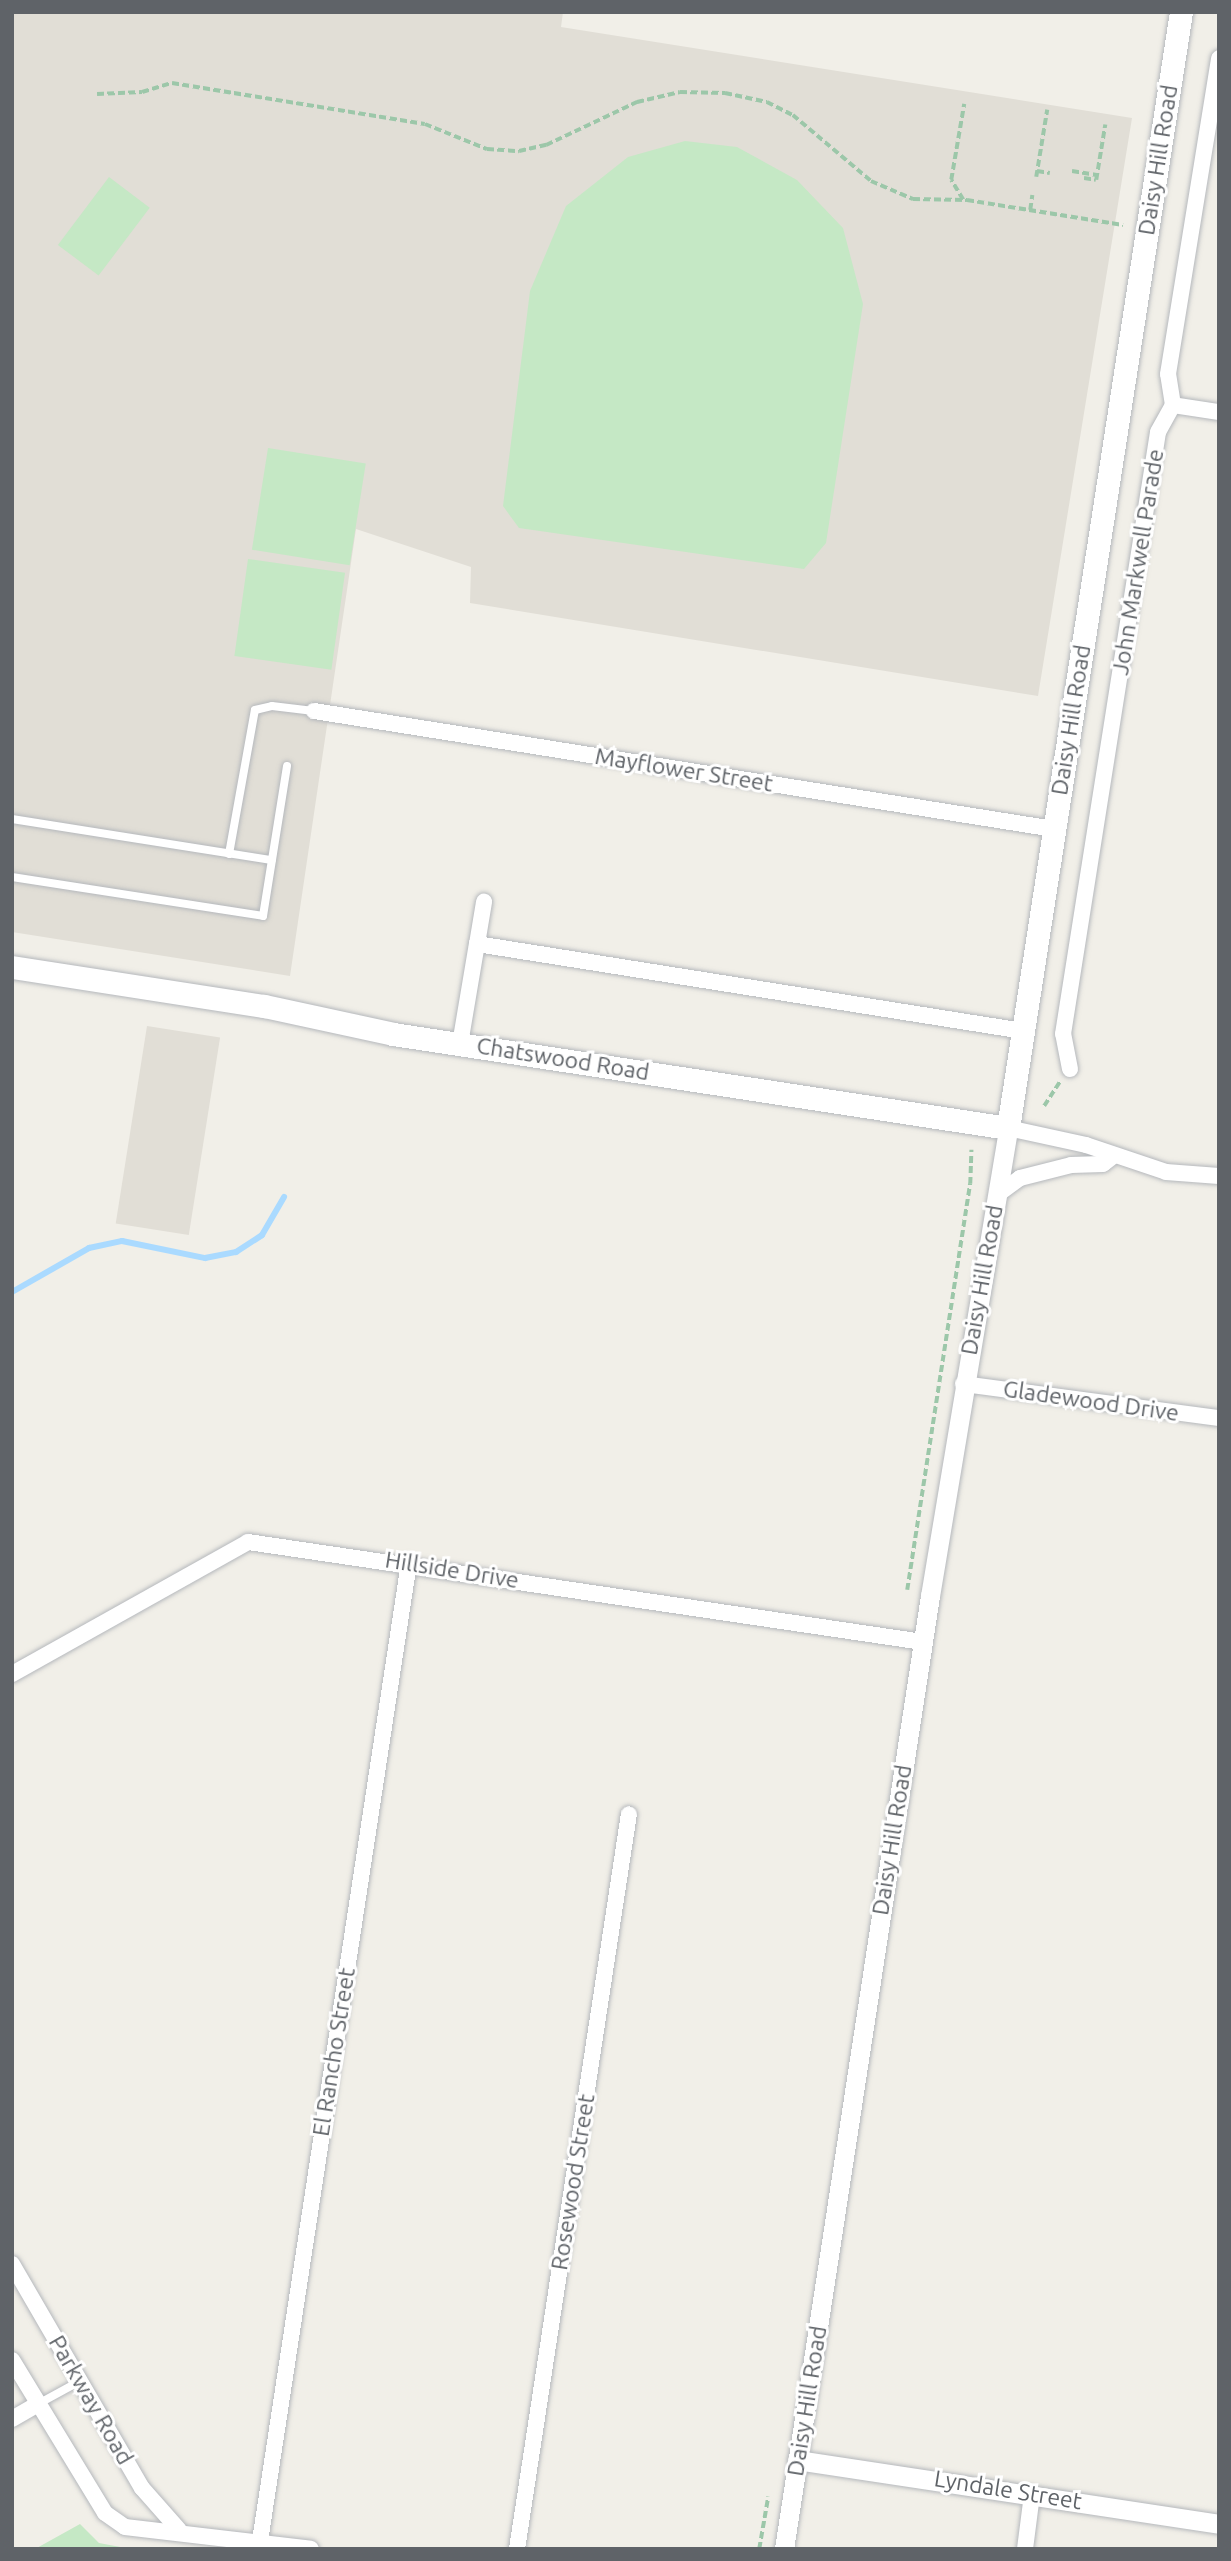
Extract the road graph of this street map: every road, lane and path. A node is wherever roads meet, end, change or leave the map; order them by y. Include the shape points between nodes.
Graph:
1 (1181, 12) edge
2 (1219, 58) edge
3 (97, 93) dead end
4 (964, 104) dead end
5 (1047, 110) dead end
6 (1105, 125) dead end
7 (1037, 171) junction
8 (1072, 171) dead end
9 (1050, 173) dead end
10 (1097, 175) junction
11 (1036, 177) dead end
12 (1084, 178) dead end
13 (1032, 195) dead end
14 (963, 200) junction
15 (1030, 210) junction
16 (1123, 225) dead end
17 (1173, 405) junction
18 (1219, 412) edge
19 (314, 711) joint
20 (287, 766) dead end
21 (12, 819) edge
22 (1054, 829) junction
23 (229, 854) junction
24 (272, 860) junction
25 (12, 877) edge
26 (484, 902) dead end
27 (477, 944) junction
28 (12, 968) edge
29 (1023, 1031) junction
30 (460, 1044) junction
31 (1070, 1069) joint
32 (1044, 1106) dead end
33 (1008, 1128) junction
34 (971, 1150) dead end
35 (1112, 1157) junction
36 (1219, 1176) edge
37 (998, 1194) junction
38 (964, 1384) junction
39 (1219, 1418) edge
40 (409, 1563) junction
41 (907, 1590) dead end
42 (923, 1642) junction
43 (12, 1674) edge
44 (629, 1814) dead end
45 (12, 2264) edge
46 (12, 2360) edge
47 (80, 2381) junction
48 (37, 2404) junction
49 (12, 2418) edge
50 (797, 2460) junction
51 (1032, 2494) junction
52 (768, 2497) dead end
53 (1219, 2524) edge
54 (178, 2530) junction
55 (260, 2541) junction
56 (311, 2549) edge
57 (517, 2549) edge
58 (759, 2549) edge
59 (784, 2549) edge
60 (1025, 2549) edge

1 - 22 main road, Daisy Hill Road
2 - 17 street via 1168,374
3 - 14 path via 142,92 172,83 425,124 487,149 519,151 546,145 637,102 680,92 725,93 767,102 793,115 871,181 891,191 913,199
4 - 14 path via 951,180
5 - 7 path
6 - 10 path
7 - 9 path
7 - 11 path
8 - 10 path
10 - 12 path via 1096,180
13 - 15 path
14 - 15 path
15 - 16 path
17 - 18 street
17 - 31 street, John Markwell Parade via 1158,432 1067,1007 1063,1034
19 - 22 street, Mayflower Street
19 - 23 lane via 272,706 255,710
20 - 24 lane
21 - 23 lane
22 - 29 main road, Daisy Hill Road
23 - 24 lane
24 - 25 lane via 263,916
26 - 27 street
27 - 29 street
27 - 30 street
28 - 30 main road, Chatswood Road via 264,1006
29 - 33 main road, Daisy Hill Road
30 - 33 main road, Chatswood Road
31 - 32 path
33 - 35 street, Chatswood Road via 1086,1145
33 - 37 street, Daisy Hill Road
34 - 41 path via 970,1184
35 - 36 street, Chatswood Road via 1166,1172
35 - 37 street, Chatswood Road via 1103,1164 1071,1165 1020,1178
37 - 38 street, Daisy Hill Road
38 - 39 street, Gladewood Drive
38 - 42 street, Daisy Hill Road
40 - 42 street, Hillside Drive
40 - 43 street, Hillside Drive via 248,1542
40 - 55 street, El Rancho Street
42 - 50 street, Daisy Hill Road
44 - 57 street, Rosewood Street
45 - 47 street, Parkway Road
46 - 48 street, Parkway Road
47 - 48 lane
47 - 54 street, Parkway Road via 142,2488
48 - 49 street
48 - 54 street, Parkway Road via 105,2513 137,2530
50 - 51 street, Lyndale Street
50 - 59 street, Daisy Hill Road
51 - 53 street, Lyndale Street
51 - 60 street
52 - 58 path
54 - 55 street, Parkway Road
55 - 56 street, Parkway Road

